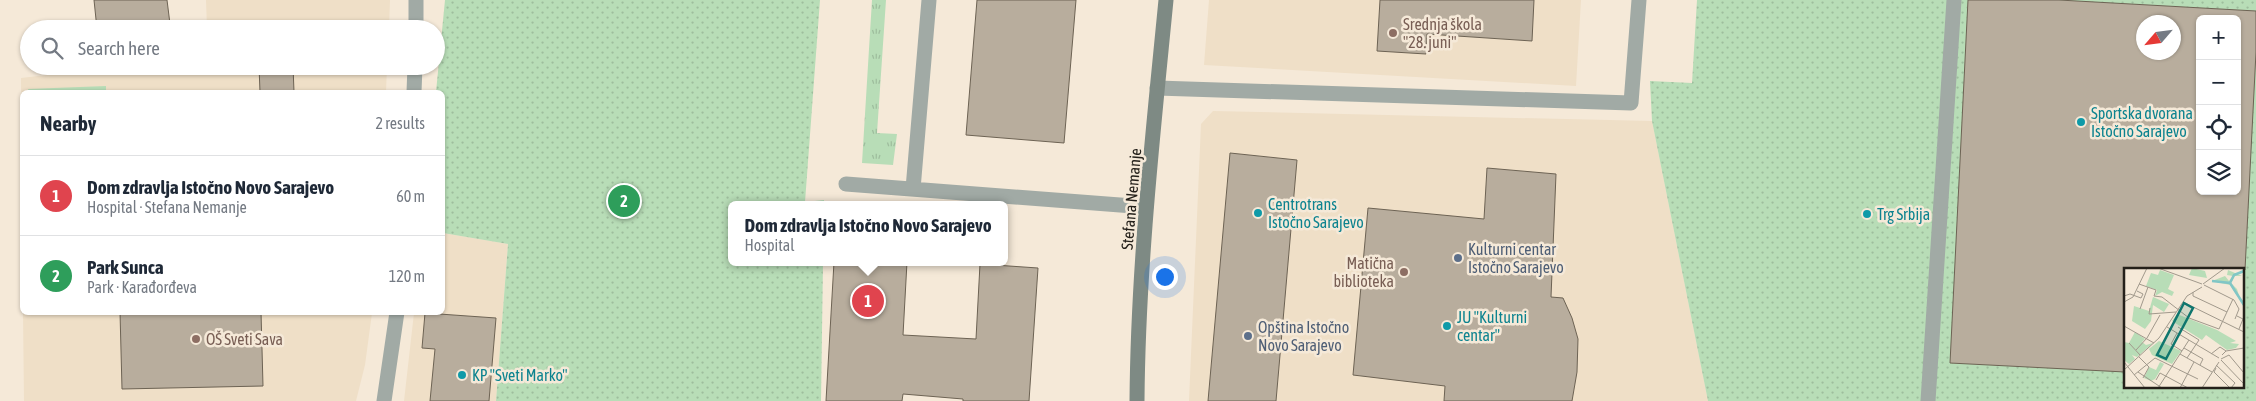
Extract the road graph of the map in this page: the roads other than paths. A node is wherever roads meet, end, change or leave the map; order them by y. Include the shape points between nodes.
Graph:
1 (416, 0) edge
2 (929, 0) edge
3 (1166, 0) edge
4 (1639, 0) edge
5 (1954, 0) edge
6 (416, 20) edge
7 (414, 75) edge
8 (1157, 88) junction
9 (414, 90) edge
10 (846, 184) dead end
11 (913, 189) junction
12 (1146, 207) junction
13 (397, 315) edge
14 (384, 401) edge
15 (1137, 401) edge
16 (1928, 401) edge

1 - 6 street
2 - 11 street
3 - 8 main road, Stefana Nemanje
4 - 8 street via 1631,103
5 - 16 street
7 - 9 street
8 - 12 main road, Stefana Nemanje
10 - 11 street
11 - 12 street
12 - 15 main road, Stefana Nemanje via 1137,326
13 - 14 street

